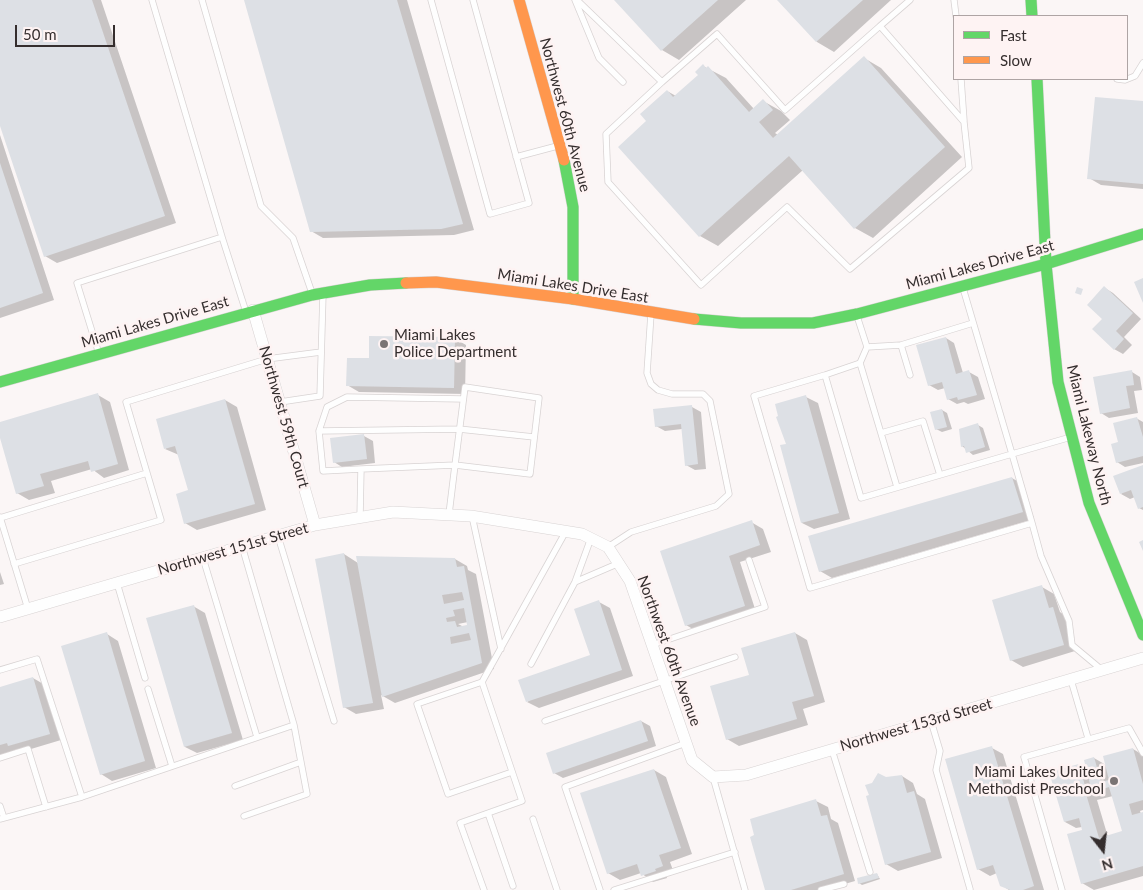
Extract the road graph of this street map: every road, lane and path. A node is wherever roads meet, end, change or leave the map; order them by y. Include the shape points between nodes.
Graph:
1 (152, 0) edge
2 (202, 0) edge
3 (431, 0) edge
4 (473, 0) edge
5 (519, 0) edge
6 (576, 0) edge
7 (910, 0) edge
8 (954, 0) edge
9 (1031, 0) edge
10 (956, 15) edge
11 (1032, 15) edge
12 (880, 26) junction
13 (1143, 63) edge
14 (1128, 79) edge
15 (960, 80) edge
16 (1037, 80) edge
17 (623, 82) dead end
18 (662, 82) junction
19 (964, 122) junction
20 (560, 145) junction
21 (516, 156) junction
22 (1143, 234) edge
23 (222, 237) junction
24 (1046, 264) junction
25 (962, 286) junction
26 (318, 294) junction
27 (573, 299) junction
28 (249, 311) junction
29 (651, 313) junction
30 (857, 314) junction
31 (973, 323) junction
32 (901, 345) junction
33 (867, 347) junction
34 (321, 352) junction
35 (99, 354) junction
36 (267, 360) junction
37 (860, 363) junction
38 (825, 375) junction
39 (910, 375) dead end
40 (0, 382) edge
41 (463, 399) junction
42 (280, 402) junction
43 (459, 429) junction
44 (319, 431) junction
45 (881, 433) junction
46 (534, 437) junction
47 (1072, 437) junction
48 (1012, 454) junction
49 (455, 465) junction
50 (361, 469) junction
51 (147, 473) junction
52 (940, 475) junction
53 (897, 487) junction
54 (449, 514) junction
55 (471, 516) junction
56 (0, 517) edge
57 (360, 517) junction
58 (1032, 523) junction
59 (315, 525) junction
60 (566, 531) junction
61 (278, 536) junction
62 (591, 538) junction
63 (242, 546) junction
64 (608, 547) junction
65 (203, 558) junction
66 (749, 560) dead end
67 (14, 564) junction
68 (617, 564) junction
69 (575, 582) junction
70 (117, 583) junction
71 (28, 609) junction
72 (0, 617) edge
73 (1143, 635) edge
74 (652, 645) junction
75 (501, 648) junction
76 (735, 657) dead end
77 (1143, 658) edge
78 (531, 664) dead end
79 (0, 670) edge
80 (1103, 670) junction
81 (145, 678) dead end
82 (1071, 680) junction
83 (665, 681) junction
84 (482, 682) junction
85 (148, 689) dead end
86 (334, 720) dead end
87 (545, 721) dead end
88 (931, 721) junction
89 (294, 724) junction
90 (257, 737) junction
91 (1088, 738) junction
92 (686, 743) junction
93 (832, 750) junction
94 (1143, 753) edge
95 (0, 758) edge
96 (301, 762) junction
97 (172, 766) junction
98 (512, 772) junction
99 (713, 777) junction
100 (235, 786) dead end
101 (82, 797) junction
102 (0, 806) edge
103 (46, 807) junction
104 (488, 813) junction
105 (244, 816) dead end
106 (2, 818) edge
107 (533, 818) dead end
108 (734, 852) junction
109 (870, 872) dead end
110 (844, 884) dead end
111 (513, 886) dead end
112 (970, 889) edge
113 (484, 890) edge
114 (557, 890) edge
115 (600, 890) edge
116 (614, 890) edge
117 (745, 890) edge
118 (821, 890) edge
119 (1062, 890) edge

1 - 23 lane
2 - 26 lane via 261,206 293,238
3 - 21 lane via 490,214 529,203
4 - 21 lane
5 - 20 main road, Northwest 60th Avenue
6 - 17 lane via 599,58
6 - 18 lane
7 - 12 lane
8 - 10 lane
9 - 11 main road
12 - 18 lane via 785,110 717,34
12 - 19 lane
13 - 14 lane via 1135,76
15 - 19 lane
16 - 24 main road, Miami Lakeway North
18 - 19 lane via 606,134 608,182 701,285 787,207 850,269 968,168
20 - 21 lane
20 - 27 main road, Northwest 60th Avenue via 573,207
22 - 24 main road, Miami Lakes Drive East
23 - 28 lane
23 - 35 lane via 77,283
24 - 25 main road, Miami Lakes Drive East
24 - 47 main road, Miami Lakeway North via 1058,382
25 - 30 main road, Miami Lakes Drive East
25 - 31 lane
26 - 27 main road, Miami Lakes Drive East via 370,285 436,282
26 - 28 main road, Miami Lakes Drive East
26 - 34 lane
27 - 29 main road, Miami Lakes Drive East
28 - 35 main road, Miami Lakes Drive East
28 - 36 street, Northwest 59th Court
29 - 30 main road, Miami Lakes Drive East via 741,323 813,322
29 - 64 lane via 647,373 651,384 672,394 703,394 710,402 729,494 716,506 631,532
30 - 33 lane
31 - 32 lane
31 - 48 lane
32 - 33 lane
32 - 39 lane
33 - 37 lane
34 - 36 lane
34 - 42 lane via 320,396
35 - 40 main road, Miami Lakes Drive East
36 - 42 street, Northwest 59th Court
36 - 51 lane via 126,402
37 - 38 lane
37 - 45 lane
38 - 53 lane via 861,498
38 - 58 lane via 754,396 810,588
41 - 43 lane
41 - 44 lane via 347,397 327,407
41 - 46 lane via 465,387 539,398
42 - 59 street, Northwest 59th Court
43 - 44 lane
43 - 46 lane
43 - 49 lane
44 - 50 lane via 322,471
45 - 52 lane via 923,421
45 - 53 lane
46 - 49 lane via 530,474
47 - 48 lane
47 - 73 main road, Miami Lakeway North via 1089,503
48 - 52 lane
48 - 58 lane
49 - 50 lane
49 - 54 lane
50 - 57 lane
51 - 56 lane
51 - 67 lane via 161,520
52 - 53 lane
54 - 55 street, Northwest 151st Street
54 - 57 street, Northwest 151st Street via 393,512
55 - 60 street
55 - 75 lane
56 - 67 lane
57 - 59 street, Northwest 151st Street
58 - 80 lane via 1041,556 1068,621 1072,645
59 - 61 street, Northwest 151st Street
60 - 62 street
60 - 75 lane
61 - 63 street, Northwest 151st Street
61 - 86 lane
62 - 64 street
62 - 69 lane
63 - 65 street, Northwest 151st Street
63 - 89 lane
64 - 68 street, Northwest 60th Avenue
65 - 70 street, Northwest 151st Street
65 - 90 lane
66 - 74 lane via 765,608
67 - 71 lane
68 - 69 lane
68 - 74 street, Northwest 60th Avenue via 630,581
69 - 78 lane
70 - 71 street, Northwest 151st Street
70 - 81 lane
71 - 72 street, Northwest 151st Street
74 - 83 street, Northwest 60th Avenue
75 - 84 lane
76 - 83 lane
77 - 80 street, Northwest 153rd Street
79 - 101 lane via 37,659
80 - 82 street, Northwest 153rd Street
82 - 88 street, Northwest 153rd Street
82 - 91 lane
83 - 87 lane
83 - 92 street, Northwest 60th Avenue
84 - 98 lane
84 - 98 lane via 417,704 448,794
85 - 97 lane
88 - 93 street, Northwest 153rd Street
88 - 112 lane via 940,751 936,770
89 - 90 lane
89 - 96 lane
90 - 97 lane
91 - 94 lane via 1129,728
91 - 119 lane via 1024,756
92 - 99 street, Northwest 60th Avenue via 692,760
92 - 115 lane via 565,787
93 - 99 street, Northwest 153rd Street via 746,776
93 - 109 lane
95 - 103 lane via 28,749
96 - 100 lane
96 - 105 lane via 307,794
97 - 101 lane
98 - 104 lane via 522,801
99 - 108 lane
101 - 103 lane
102 - 106 lane
103 - 106 lane
104 - 111 lane
104 - 113 lane via 460,823
107 - 114 lane
108 - 116 lane
108 - 117 lane
110 - 118 lane

